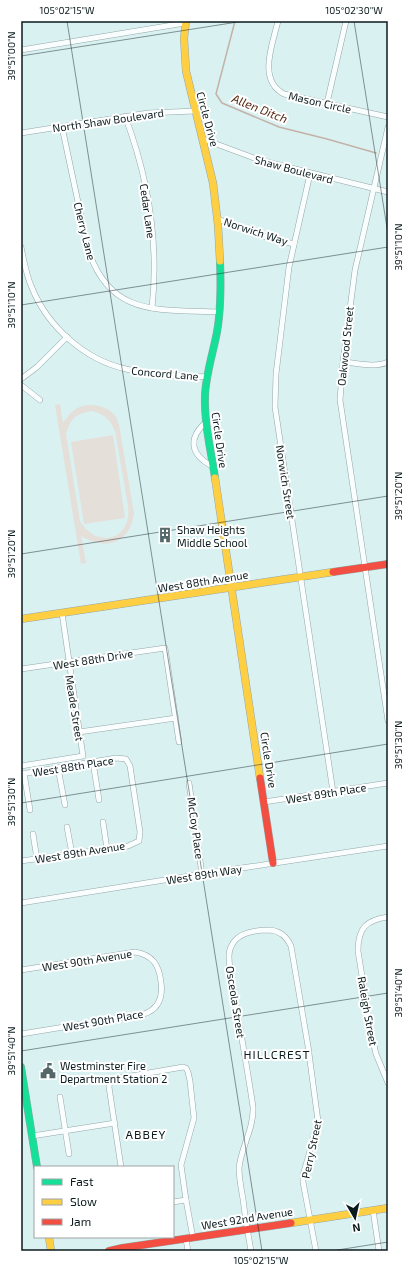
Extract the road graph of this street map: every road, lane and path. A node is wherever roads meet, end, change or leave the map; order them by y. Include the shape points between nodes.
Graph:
1 (278, 21) edge
2 (346, 21) edge
3 (186, 22) edge
4 (21, 50) edge
5 (327, 103) junction
6 (195, 111) junction
7 (125, 116) junction
8 (388, 117) edge
9 (62, 127) junction
10 (388, 127) edge
11 (21, 133) edge
12 (203, 139) junction
13 (310, 174) junction
14 (374, 188) junction
15 (388, 192) edge
16 (218, 219) junction
17 (294, 244) junction
18 (21, 247) edge
19 (152, 308) junction
20 (219, 312) junction
21 (66, 337) junction
22 (343, 362) junction
23 (388, 362) edge
24 (208, 377) junction
25 (21, 379) edge
26 (21, 385) edge
27 (40, 400) dead end
28 (206, 422) junction
29 (212, 466) junction
30 (388, 564) edge
31 (365, 567) junction
32 (300, 577) junction
33 (231, 588) junction
34 (62, 613) junction
35 (21, 617) edge
36 (69, 662) junction
37 (21, 670) edge
38 (176, 718) junction
39 (388, 721) edge
40 (79, 732) junction
41 (179, 742) dead end
42 (93, 762) junction
43 (21, 766) edge
44 (58, 768) junction
45 (23, 774) edge
46 (189, 783) dead end
47 (388, 783) edge
48 (332, 792) junction
49 (99, 800) dead end
50 (264, 802) junction
51 (65, 805) dead end
52 (30, 810) dead end
53 (103, 822) dead end
54 (67, 827) dead end
55 (33, 834) dead end
56 (139, 841) joint
57 (388, 846) edge
58 (107, 849) junction
59 (72, 854) junction
60 (36, 859) junction
61 (21, 861) edge
62 (273, 863) junction
63 (202, 874) junction
64 (21, 903) edge
65 (388, 917) edge
66 (255, 932) joint
67 (21, 970) edge
68 (161, 981) joint
69 (21, 1034) edge
70 (21, 1067) edge
71 (388, 1083) edge
72 (60, 1097) dead end
73 (115, 1123) junction
74 (65, 1131) junction
75 (32, 1136) junction
76 (69, 1154) dead end
77 (37, 1166) edge
78 (121, 1166) edge
79 (186, 1200) junction
80 (174, 1202) edge
81 (388, 1208) edge
82 (373, 1210) junction
83 (311, 1220) junction
84 (247, 1230) junction
85 (49, 1238) edge
86 (189, 1238) junction
87 (122, 1249) edge
88 (51, 1251) edge
89 (109, 1251) edge
90 (188, 1251) edge
91 (251, 1251) edge
92 (316, 1251) edge
93 (379, 1251) edge

1 - 5 street, Mason Circle via 268,64 269,77 273,85 284,94
2 - 5 street
3 - 4 street
3 - 6 street, Circle Drive via 185,61
5 - 8 street, Mason Circle
6 - 7 street, North Shaw Boulevard
6 - 12 street, Circle Drive
7 - 9 street, North Shaw Boulevard
7 - 19 street, Cedar Lane via 140,162 149,207 154,256
9 - 11 street, North Shaw Boulevard
9 - 19 street, Cherry Lane via 93,264 116,294 135,304
10 - 14 street, Oakwood Street
12 - 13 street, Shaw Boulevard via 254,158
12 - 16 street, Circle Drive via 214,186
13 - 14 street, Shaw Boulevard
13 - 17 street, Norwich Street
14 - 15 street, Shaw Boulevard
14 - 22 street, Oakwood Street via 354,270
16 - 17 street, Norwich Way via 255,234
16 - 20 street, Circle Drive
17 - 32 street, Norwich Street via 288,267 274,393
18 - 21 street, Concord Lane via 29,280 38,301
19 - 20 street, Cherry Lane
20 - 24 street, Circle Drive
21 - 24 street, Concord Lane via 86,352 118,368 143,373
21 - 25 street via 37,367
22 - 23 street via 373,365
22 - 31 street, Oakwood Street via 340,400
24 - 28 street, Circle Drive via 204,400
26 - 27 street
28 - 29 street, Circle Drive
28 - 29 street via 196,433 195,450 203,461
29 - 33 street, Circle Drive
30 - 31 street, West 88th Avenue
31 - 32 street, West 88th Avenue
31 - 39 street, Oakwood Street
32 - 33 street, West 88th Avenue
32 - 48 street, Norwich Street
33 - 34 street, West 88th Avenue
33 - 50 street, Circle Drive
34 - 35 street, West 88th Avenue
34 - 36 street, Meade Street
36 - 37 street, West 88th Drive
36 - 38 street, West 88th Drive via 165,648
36 - 40 street, Meade Street
38 - 40 street
38 - 41 street
40 - 43 street, Meade Street via 83,756
42 - 44 street, West 88th Place
42 - 49 street
42 - 56 street, West 88th Place via 126,759 130,766 140,832
44 - 45 street, West 88th Place
44 - 51 street
45 - 52 street
46 - 63 street, McCoy Place
47 - 48 street, West 89th Place
48 - 50 street, West 89th Place
50 - 62 street, Circle Drive
53 - 58 street
54 - 59 street
55 - 60 street
56 - 58 street, West 89th Avenue via 128,846
57 - 62 street, West 89th Way
58 - 59 street, West 89th Avenue
59 - 60 street, West 89th Avenue
60 - 61 street, West 89th Avenue
62 - 63 street, West 89th Way
63 - 64 street, West 89th Way
65 - 71 street, Raleigh Street via 372,920 364,928 358,942 374,1047
66 - 83 street, Perry Street via 272,930 280,933 292,950 318,1113 303,1182
66 - 84 street, Osceola Street via 236,938 229,954 253,1107 252,1125 239,1167
67 - 68 street, West 90th Avenue via 135,952 154,961
68 - 69 street, West 90th Place via 162,994 159,1002 147,1013
70 - 75 street
72 - 74 street
73 - 74 street
73 - 78 street
73 - 79 street via 110,1081 186,1068 194,1118 181,1165
74 - 75 street
74 - 76 street
75 - 77 street
79 - 80 street
79 - 86 street
81 - 82 street, West 92nd Avenue
82 - 83 street, West 92nd Avenue
82 - 93 street
83 - 84 street, West 92nd Avenue
83 - 92 street, Perry Street
84 - 86 street, West 92nd Avenue
84 - 91 street, Osceola Street
85 - 88 street
86 - 87 street, West 92nd Avenue
86 - 90 street
87 - 89 street, West 92nd Avenue

